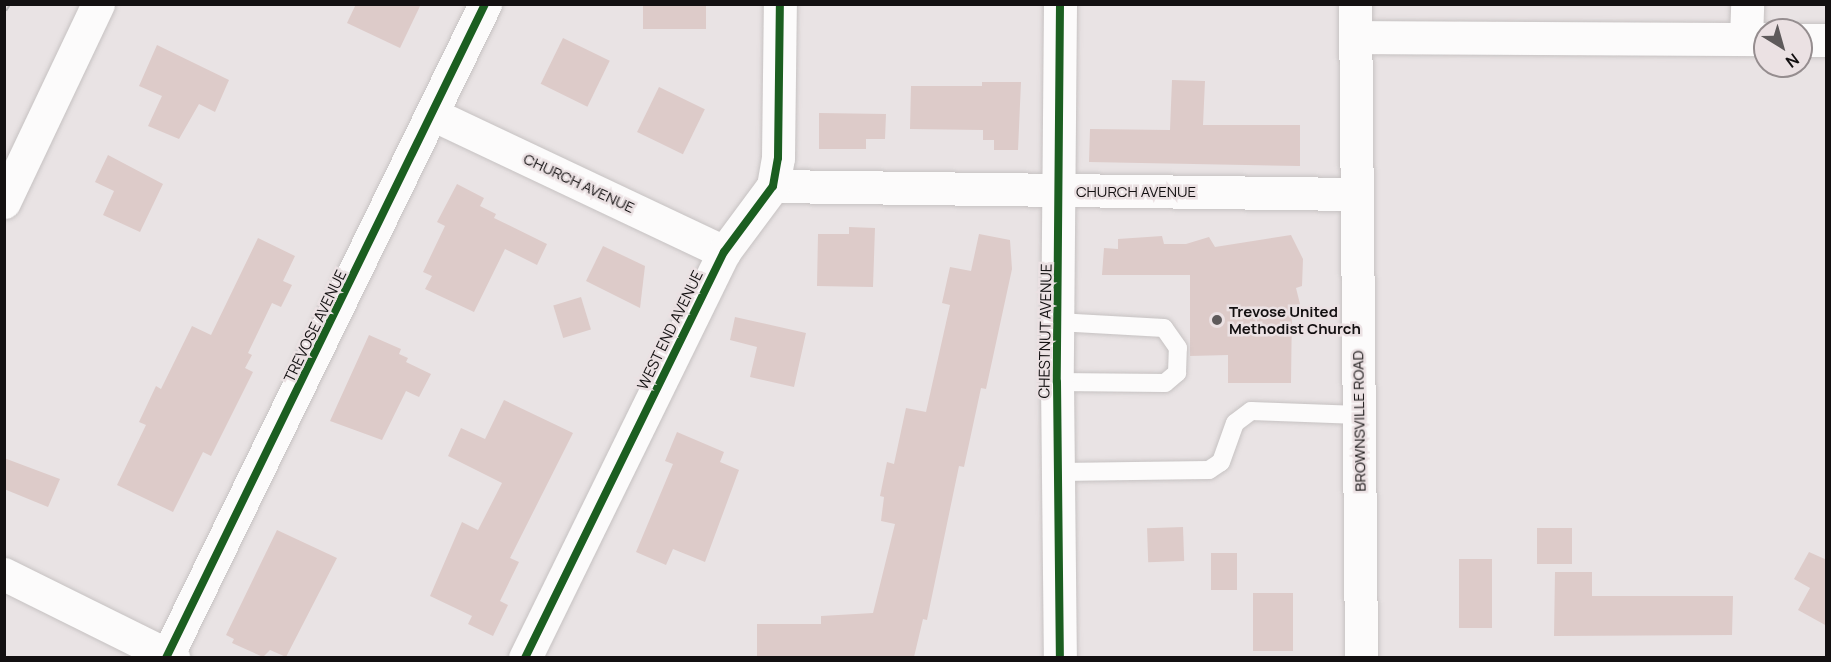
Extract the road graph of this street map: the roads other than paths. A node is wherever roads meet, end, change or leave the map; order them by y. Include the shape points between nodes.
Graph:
1 (98, 4) edge
2 (485, 4) edge
3 (780, 4) edge
4 (1060, 4) edge
5 (1355, 4) edge
6 (1747, 4) edge
7 (1753, 27) edge
8 (1356, 37) junction
9 (1753, 39) edge
10 (434, 115) junction
11 (773, 186) junction
12 (1061, 191) junction
13 (1354, 194) junction
14 (4, 202) edge
15 (724, 252) junction
16 (1057, 322) junction
17 (1057, 382) junction
18 (1359, 415) junction
19 (1059, 472) junction
20 (4, 574) edge
21 (169, 657) edge
22 (525, 657) edge
23 (1060, 657) edge
24 (1361, 657) edge

1 - 14 street
2 - 10 street, TREVOSE AVENUE
3 - 11 street, WEST END AVENUE via 778,158
4 - 12 street, CHESTNUT AVENUE
5 - 8 street, BROWNSVILLE ROAD
6 - 7 street
8 - 9 street
8 - 13 street, BROWNSVILLE ROAD
10 - 15 street, CHURCH AVENUE
10 - 21 street, TREVOSE AVENUE
11 - 12 street, CHURCH AVENUE
11 - 15 street, WEST END AVENUE
12 - 13 street, CHURCH AVENUE
12 - 16 street, CHESTNUT AVENUE
13 - 18 street, BROWNSVILLE ROAD
15 - 22 street, WEST END AVENUE
16 - 17 street, CHESTNUT AVENUE
16 - 17 lane via 1164,328 1178,348 1177,373 1165,383
17 - 19 street, CHESTNUT AVENUE
18 - 19 lane via 1251,411 1235,423 1221,462 1209,470
18 - 24 street, BROWNSVILLE ROAD
19 - 23 street, CHESTNUT AVENUE
20 - 21 street

